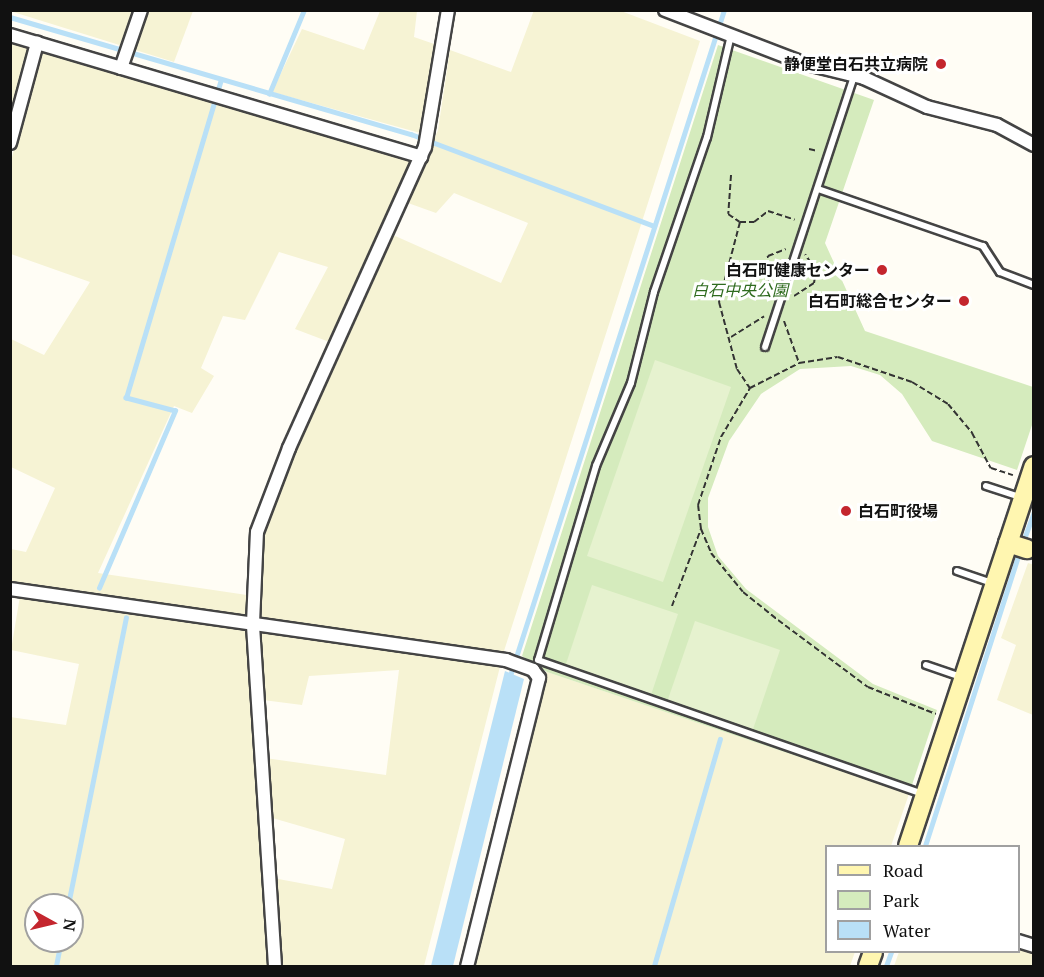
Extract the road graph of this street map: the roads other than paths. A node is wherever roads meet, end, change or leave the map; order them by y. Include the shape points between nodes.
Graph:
1 (141, 10) edge
2 (448, 10) edge
3 (665, 10) edge
4 (731, 34) junction
5 (10, 35) edge
6 (37, 43) junction
7 (125, 56) junction
8 (854, 76) junction
9 (10, 143) edge
10 (1034, 144) edge
11 (425, 147) junction
12 (818, 189) junction
13 (1034, 285) edge
14 (765, 347) dead end
15 (1026, 471) edge
16 (986, 486) dead end
17 (1023, 498) junction
18 (1021, 547) edge
19 (957, 571) dead end
20 (995, 584) junction
21 (10, 589) edge
22 (254, 623) junction
23 (926, 665) dead end
24 (963, 678) junction
25 (924, 795) junction
26 (908, 845) edge
27 (275, 966) edge
28 (467, 966) edge

1 - 7 street
2 - 11 street
3 - 4 street
4 - 8 street via 803,63
4 - 25 lane via 708,136 654,292 631,383 596,466 538,660
5 - 6 street
6 - 7 street
6 - 9 street
7 - 11 street via 216,96
8 - 10 street via 927,107 997,125
8 - 12 lane
11 - 22 street via 261,514
12 - 13 lane via 983,246 1000,272
12 - 14 lane
15 - 17 street
16 - 17 lane
17 - 18 street
18 - 20 street
19 - 20 lane
20 - 24 street
21 - 22 street
22 - 27 street
22 - 28 street via 506,660 522,665 539,678
23 - 24 lane
24 - 25 street
25 - 26 street

